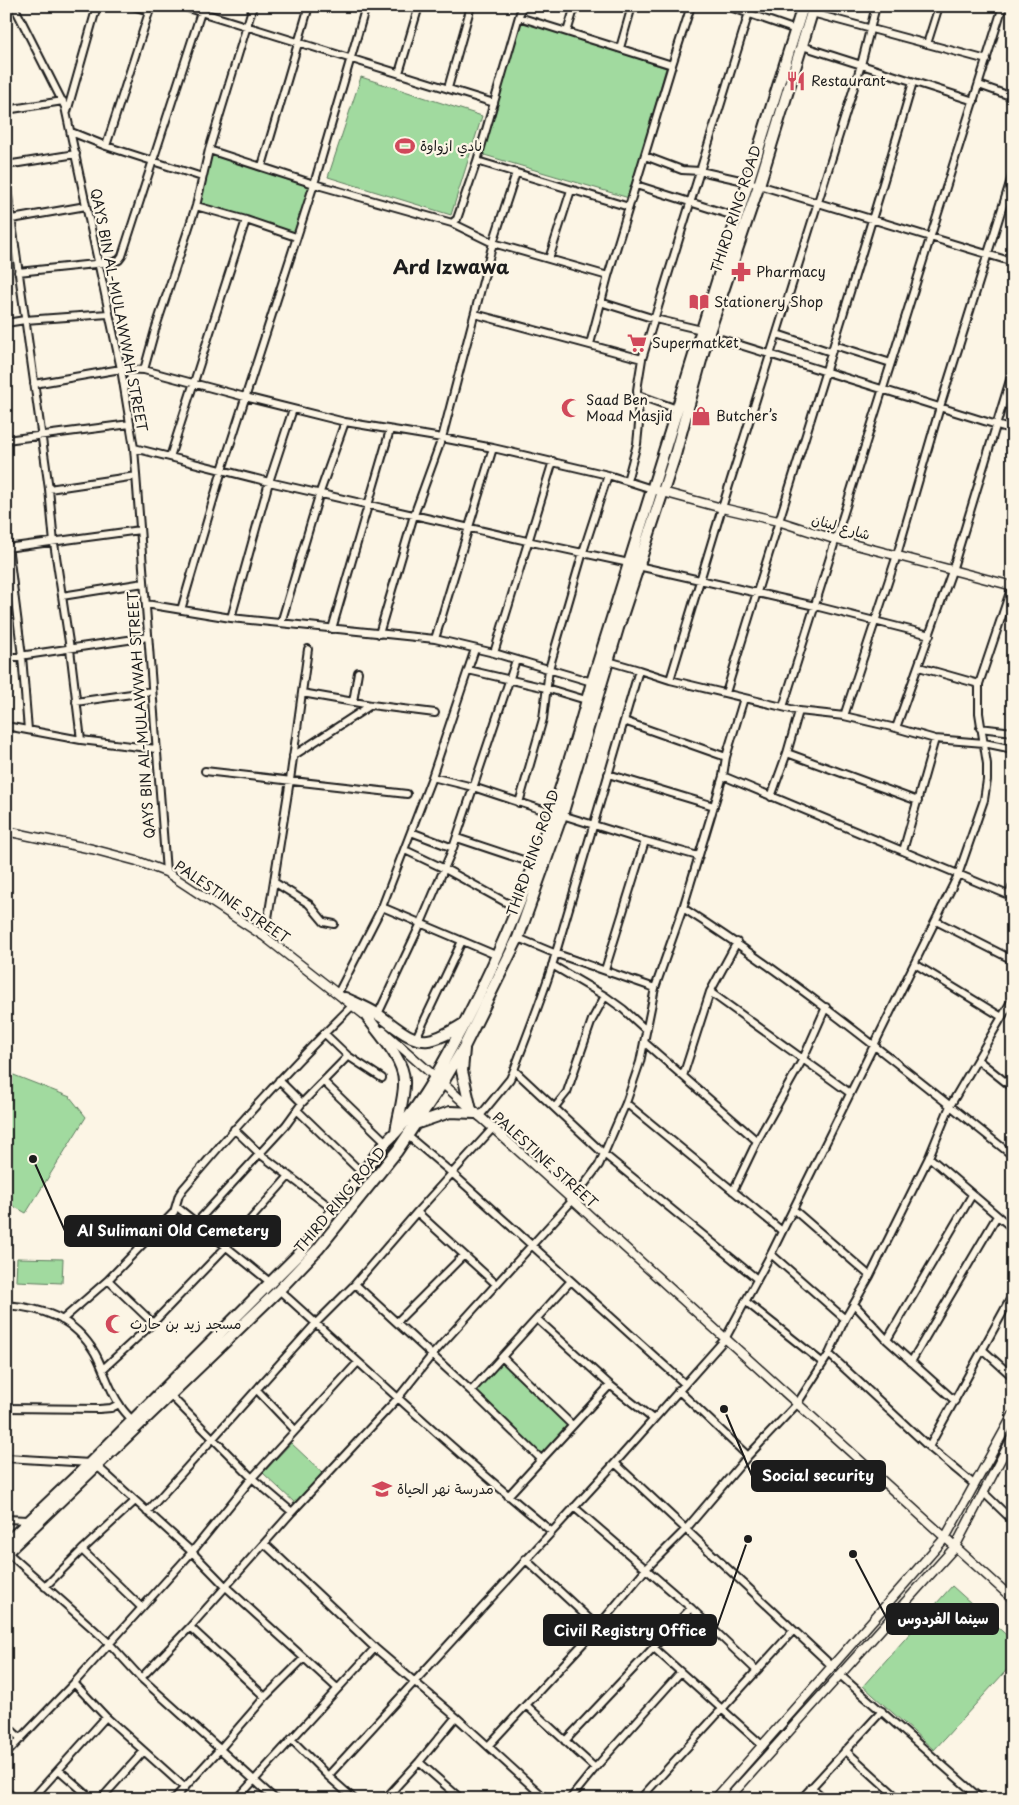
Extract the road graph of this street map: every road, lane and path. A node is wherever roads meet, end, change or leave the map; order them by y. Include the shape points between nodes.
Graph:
1 (14, 6) edge
2 (98, 6) edge
3 (133, 6) edge
4 (181, 6) edge
5 (253, 6) edge
6 (309, 6) edge
7 (366, 6) edge
8 (419, 6) edge
9 (471, 6) edge
10 (522, 6) edge
11 (575, 6) edge
12 (632, 6) edge
13 (691, 6) edge
14 (727, 6) edge
15 (751, 6) edge
16 (876, 6) edge
17 (938, 6) edge
18 (1003, 6) edge
19 (810, 8) edge
20 (150, 9) edge
21 (202, 9) edge
22 (748, 14) junction
23 (519, 16) junction
24 (248, 26) junction
25 (869, 28) junction
26 (796, 30) junction
27 (567, 32) junction
28 (298, 41) junction
29 (927, 44) junction
30 (802, 46) junction
31 (620, 48) junction
32 (350, 58) junction
33 (987, 60) junction
34 (672, 65) junction
35 (861, 65) junction
36 (399, 73) junction
37 (913, 82) junction
38 (979, 85) junction
39 (448, 88) junction
40 (1013, 96) edge
41 (63, 101) junction
42 (974, 101) junction
43 (494, 103) junction
44 (6, 110) edge
45 (66, 113) junction
46 (71, 132) junction
47 (106, 146) junction
48 (210, 150) junction
49 (76, 154) junction
50 (645, 156) junction
51 (477, 161) junction
52 (153, 162) junction
53 (6, 165) edge
54 (262, 166) junction
55 (700, 171) junction
56 (516, 173) junction
57 (1013, 173) edge
58 (202, 177) junction
59 (6, 181) edge
60 (754, 183) junction
61 (314, 184) junction
62 (636, 185) junction
63 (571, 190) junction
64 (691, 201) junction
65 (816, 203) junction
66 (86, 206) junction
67 (196, 206) junction
68 (629, 207) junction
69 (737, 217) junction
70 (8, 219) edge
71 (246, 220) junction
72 (873, 220) junction
73 (452, 223) junction
74 (296, 237) junction
75 (930, 237) junction
76 (493, 243) junction
77 (988, 254) junction
78 (548, 259) junction
79 (1013, 262) edge
80 (97, 264) junction
81 (18, 272) junction
82 (608, 276) junction
83 (600, 302) junction
84 (108, 314) junction
85 (475, 314) junction
86 (655, 319) junction
87 (26, 320) junction
88 (6, 322) edge
89 (705, 332) junction
90 (778, 334) junction
91 (590, 344) junction
92 (833, 349) junction
93 (771, 354) junction
94 (642, 359) junction
95 (891, 363) junction
96 (121, 369) junction
97 (144, 370) junction
98 (1013, 370) edge
99 (825, 372) junction
100 (34, 384) junction
101 (193, 384) junction
102 (883, 390) junction
103 (638, 395) junction
104 (245, 397) junction
105 (940, 407) junction
106 (293, 409) junction
107 (677, 409) junction
108 (344, 422) junction
109 (130, 424) junction
110 (996, 425) junction
111 (390, 430) junction
112 (1013, 430) edge
113 (41, 436) junction
114 (442, 438) junction
115 (6, 440) edge
116 (134, 448) junction
117 (494, 448) junction
118 (170, 457) junction
119 (553, 462) junction
120 (222, 470) junction
121 (608, 475) junction
122 (136, 476) junction
123 (627, 481) junction
124 (269, 482) junction
125 (49, 489) junction
126 (657, 490) junction
127 (320, 492) junction
128 (368, 503) junction
129 (722, 508) junction
130 (414, 515) junction
131 (778, 521) junction
132 (469, 527) junction
133 (6, 529) edge
134 (140, 530) junction
135 (836, 540) junction
136 (527, 542) junction
137 (54, 543) junction
138 (8, 548) edge
139 (583, 552) junction
140 (897, 556) junction
141 (633, 564) junction
142 (952, 571) junction
143 (700, 580) junction
144 (144, 584) junction
145 (1012, 585) edge
146 (756, 593) junction
147 (62, 596) junction
148 (146, 604) junction
149 (815, 606) junction
150 (181, 610) junction
151 (231, 618) junction
152 (875, 621) junction
153 (281, 623) junction
154 (332, 629) junction
155 (380, 634) junction
156 (930, 636) junction
157 (148, 637) junction
158 (435, 639) junction
159 (70, 649) junction
160 (308, 649) dead end
161 (475, 649) junction
162 (494, 653) junction
163 (22, 656) junction
164 (6, 658) edge
165 (516, 660) junction
166 (608, 661) junction
167 (919, 667) junction
168 (549, 669) junction
169 (468, 670) junction
170 (639, 670) junction
171 (358, 672) dead end
172 (509, 679) junction
173 (670, 680) junction
174 (592, 682) junction
175 (979, 684) junction
176 (546, 688) junction
177 (152, 691) junction
178 (302, 693) junction
179 (726, 693) junction
180 (744, 698) junction
181 (586, 700) junction
182 (76, 702) junction
183 (354, 702) junction
184 (371, 705) junction
185 (783, 707) junction
186 (799, 711) junction
187 (435, 712) dead end
188 (844, 716) junction
189 (624, 721) junction
190 (6, 726) edge
191 (896, 728) junction
192 (980, 728) junction
193 (28, 730) junction
194 (1013, 732) edge
195 (935, 739) junction
196 (81, 740) junction
197 (984, 743) junction
198 (1013, 749) edge
199 (156, 750) junction
200 (787, 753) junction
201 (294, 756) junction
202 (726, 757) junction
203 (205, 771) dead end
204 (608, 774) junction
205 (723, 776) junction
206 (432, 777) junction
207 (290, 780) junction
208 (472, 787) junction
209 (407, 794) dead end
210 (771, 797) junction
211 (918, 801) junction
212 (519, 803) junction
213 (714, 806) junction
214 (557, 814) junction
215 (594, 826) junction
216 (6, 831) edge
217 (411, 832) junction
218 (457, 838) junction
219 (645, 841) junction
220 (453, 848) junction
221 (405, 850) junction
222 (903, 851) junction
223 (698, 856) junction
224 (535, 864) junction
225 (445, 869) junction
226 (166, 872) junction
227 (958, 875) junction
228 (274, 882) junction
229 (1013, 885) edge
230 (1011, 896) edge
231 (382, 908) junction
232 (683, 908) junction
233 (518, 909) junction
234 (936, 921) junction
235 (421, 923) junction
236 (334, 924) dead end
237 (266, 937) junction
238 (518, 938) junction
239 (462, 941) junction
240 (737, 942) junction
241 (554, 953) junction
242 (498, 956) junction
243 (1013, 960) edge
244 (915, 964) junction
245 (552, 965) junction
246 (605, 970) junction
247 (655, 988) junction
248 (710, 992) junction
249 (605, 996) junction
250 (345, 998) junction
251 (1013, 998) edge
252 (826, 1007) junction
253 (373, 1016) junction
254 (1002, 1017) junction
255 (464, 1023) junction
256 (646, 1030) junction
257 (324, 1033) junction
258 (416, 1038) junction
259 (644, 1042) junction
260 (873, 1044) junction
261 (464, 1047) junction
262 (348, 1056) junction
263 (803, 1059) junction
264 (978, 1060) junction
265 (514, 1070) junction
266 (683, 1076) junction
267 (382, 1078) dead end
268 (279, 1080) junction
269 (439, 1080) junction
270 (324, 1082) junction
271 (1013, 1088) edge
272 (850, 1093) junction
273 (302, 1103) junction
274 (626, 1103) junction
275 (950, 1106) junction
276 (555, 1107) junction
277 (298, 1111) junction
278 (475, 1113) junction
279 (415, 1124) junction
280 (492, 1128) junction
281 (234, 1130) junction
282 (396, 1133) junction
283 (408, 1136) junction
284 (758, 1141) junction
285 (386, 1142) junction
286 (260, 1154) junction
287 (604, 1154) junction
288 (1013, 1156) edge
289 (929, 1157) junction
290 (362, 1173) junction
291 (453, 1174) junction
292 (289, 1176) junction
293 (734, 1191) junction
294 (972, 1195) junction
295 (572, 1201) junction
296 (177, 1207) junction
297 (793, 1209) junction
298 (334, 1210) junction
299 (417, 1212) junction
300 (997, 1216) junction
301 (197, 1222) junction
302 (1013, 1229) edge
303 (782, 1231) junction
304 (531, 1245) junction
305 (226, 1247) junction
306 (464, 1254) junction
307 (771, 1254) junction
308 (870, 1276) junction
309 (757, 1279) junction
310 (108, 1280) junction
311 (271, 1282) junction
312 (570, 1282) junction
313 (355, 1284) junction
314 (496, 1284) junction
315 (279, 1290) junction
316 (1013, 1294) edge
317 (744, 1301) junction
318 (854, 1304) junction
319 (6, 1305) edge
320 (537, 1319) junction
321 (845, 1319) junction
322 (62, 1320) junction
323 (397, 1322) junction
324 (154, 1323) junction
325 (316, 1323) junction
326 (725, 1339) junction
327 (887, 1340) junction
328 (983, 1350) junction
329 (829, 1354) junction
330 (432, 1355) junction
331 (502, 1357) junction
332 (358, 1362) junction
333 (911, 1362) junction
334 (823, 1363) junction
335 (103, 1369) junction
336 (1013, 1377) edge
337 (685, 1384) junction
338 (610, 1386) junction
339 (257, 1390) junction
340 (678, 1390) junction
341 (471, 1391) junction
342 (170, 1395) junction
343 (398, 1398) junction
344 (955, 1401) junction
345 (119, 1404) junction
346 (797, 1404) junction
347 (6, 1408) edge
348 (1013, 1415) edge
349 (653, 1419) junction
350 (132, 1420) junction
351 (572, 1425) junction
352 (295, 1430) junction
353 (1013, 1436) edge
354 (213, 1438) junction
355 (930, 1447) junction
356 (748, 1456) junction
357 (6, 1458) edge
358 (541, 1459) junction
359 (615, 1462) junction
360 (94, 1464) junction
361 (252, 1478) junction
362 (975, 1485) junction
363 (983, 1492) junction
364 (508, 1496) junction
365 (135, 1501) junction
366 (574, 1507) junction
367 (147, 1512) junction
368 (292, 1512) junction
369 (6, 1519) edge
370 (28, 1520) junction
371 (1013, 1521) edge
372 (686, 1529) junction
373 (551, 1531) junction
374 (945, 1538) junction
375 (265, 1544) junction
376 (955, 1547) junction
377 (7, 1549) edge
378 (82, 1550) junction
379 (192, 1552) junction
380 (525, 1559) junction
381 (645, 1570) junction
382 (903, 1586) junction
383 (45, 1587) junction
384 (226, 1587) junction
385 (912, 1595) junction
386 (1013, 1599) edge
387 (141, 1608) junction
388 (691, 1608) junction
389 (597, 1626) junction
390 (190, 1627) junction
391 (792, 1631) junction
392 (109, 1644) junction
393 (376, 1648) junction
394 (654, 1648) junction
395 (303, 1659) junction
396 (833, 1667) junction
397 (756, 1670) junction
398 (680, 1673) junction
399 (840, 1674) junction
400 (141, 1678) junction
401 (413, 1680) junction
402 (74, 1683) junction
403 (337, 1688) junction
404 (265, 1697) junction
405 (526, 1705) junction
406 (722, 1710) junction
407 (882, 1711) junction
408 (106, 1717) junction
409 (456, 1717) junction
410 (6, 1725) edge
411 (21, 1739) junction
412 (291, 1739) junction
413 (565, 1741) junction
414 (488, 1746) junction
415 (763, 1746) junction
416 (220, 1749) junction
417 (845, 1750) junction
418 (144, 1751) junction
419 (6, 1754) edge
420 (419, 1762) junction
421 (594, 1768) junction
422 (59, 1770) junction
423 (328, 1776) junction
424 (254, 1779) junction
425 (184, 1787) junction
426 (811, 1787) junction
427 (6, 1791) edge
428 (458, 1798) edge
429 (15, 1799) edge
430 (32, 1799) edge
431 (92, 1799) edge
432 (101, 1799) edge
433 (174, 1799) edge
434 (238, 1799) edge
435 (275, 1799) edge
436 (354, 1799) edge
437 (385, 1799) edge
438 (546, 1799) edge
439 (570, 1799) edge
440 (640, 1799) edge
441 (715, 1799) edge
442 (728, 1799) edge
443 (801, 1799) edge
444 (825, 1799) edge
445 (899, 1799) edge
446 (981, 1799) edge

1 - 41 street, QAYS BIN AL-MULAWWAH STREET
2 - 45 street
3 - 20 street
4 - 21 street
5 - 24 street
6 - 28 street
7 - 32 street
8 - 36 street
9 - 39 street
10 - 23 street
11 - 27 street
12 - 31 street
13 - 34 street
14 - 22 street
15 - 22 street
16 - 25 street
17 - 29 street
18 - 33 street
19 - 25 street
19 - 26 highway, THIRD RING ROAD
19 - 30 highway, THIRD RING ROAD
20 - 47 street
21 - 24 street
21 - 52 street
22 - 26 street
22 - 55 street
23 - 27 street
23 - 43 street
24 - 28 street
24 - 48 street
25 - 29 street
25 - 35 street
26 - 60 highway, THIRD RING ROAD
27 - 31 street
28 - 32 street
28 - 54 street
29 - 33 street
30 - 35 street
30 - 60 highway, THIRD RING ROAD
31 - 34 street
32 - 36 street
32 - 61 street
33 - 38 street
34 - 50 street
35 - 37 street
35 - 65 street
36 - 39 street
37 - 42 street
37 - 72 street
38 - 40 street
38 - 42 street
39 - 43 street
41 - 44 street
41 - 45 street, QAYS BIN AL-MULAWWAH STREET
42 - 75 street
43 - 51 street
45 - 46 street, QAYS BIN AL-MULAWWAH STREET
46 - 47 street
46 - 49 street, QAYS BIN AL-MULAWWAH STREET
47 - 52 street
48 - 54 street
48 - 58 street
49 - 53 street
49 - 66 street, QAYS BIN AL-MULAWWAH STREET
50 - 55 street via 682,170
50 - 62 street
51 - 56 street
51 - 73 street via 457,219
52 - 58 street
52 - 80 street via 122,256 119,260
54 - 61 street
55 - 60 street
55 - 64 street
56 - 63 street
56 - 76 street
57 - 77 street
58 - 67 street
59 - 70 street
60 - 65 street
60 - 69 highway, THIRD RING ROAD
60 - 89 highway, THIRD RING ROAD
61 - 73 street
61 - 74 street
62 - 64 street
62 - 68 street
63 - 68 street
63 - 78 street
64 - 69 street
64 - 86 street
65 - 72 street
65 - 90 street
66 - 70 street
66 - 80 street, QAYS BIN AL-MULAWWAH STREET
67 - 71 street
67 - 97 street
68 - 82 street
69 - 89 highway, THIRD RING ROAD
70 - 81 street
71 - 74 street
71 - 101 street
72 - 75 street
72 - 92 street
73 - 76 street
74 - 104 street
75 - 77 street
75 - 95 street
76 - 78 street
76 - 85 street
77 - 79 street
77 - 105 street
78 - 82 street
80 - 81 street
80 - 84 street, QAYS BIN AL-MULAWWAH STREET
81 - 87 street
82 - 83 street
83 - 86 street
83 - 91 street
84 - 87 street
84 - 96 street, QAYS BIN AL-MULAWWAH STREET
85 - 91 street
85 - 114 street
86 - 89 street
86 - 94 street
87 - 88 street
87 - 100 street
89 - 93 street
89 - 107 highway, THIRD RING ROAD
89 - 126 highway, THIRD RING ROAD via 675,455
90 - 92 street
90 - 93 street
91 - 94 street
92 - 95 street
92 - 99 street
93 - 99 street
93 - 129 street
94 - 103 street
95 - 102 street
96 - 97 street
96 - 100 street
96 - 109 street, QAYS BIN AL-MULAWWAH STREET
97 - 101 street
98 - 110 street
99 - 102 street
99 - 131 street
100 - 113 street
101 - 104 street
101 - 118 street
102 - 105 street
102 - 135 street
103 - 107 street
103 - 123 street via 637,444
104 - 106 street
104 - 120 street
105 - 110 street
105 - 140 street
106 - 108 street
106 - 124 street
107 - 126 highway, THIRD RING ROAD
108 - 111 street
108 - 127 street
109 - 113 street
109 - 116 street, QAYS BIN AL-MULAWWAH STREET
110 - 112 street
110 - 142 street
111 - 114 street
111 - 128 street
113 - 115 street
113 - 125 street
114 - 117 street
114 - 130 street
116 - 118 street
116 - 122 street, QAYS BIN AL-MULAWWAH STREET
117 - 119 street
117 - 132 street
118 - 120 street
119 - 121 street
119 - 136 street
120 - 124 street
120 - 150 street
121 - 123 street
121 - 139 street
122 - 125 street
122 - 134 street, QAYS BIN AL-MULAWWAH STREET
123 - 126 street
124 - 127 street
124 - 151 street
125 - 137 street
126 - 129 street, شارع لبنان
126 - 141 highway, THIRD RING ROAD
127 - 128 street
127 - 153 street
128 - 130 street
128 - 154 street
129 - 131 street, شارع لبنان
129 - 143 street
130 - 132 street
130 - 155 street
131 - 135 street, شارع لبنان
131 - 146 street
132 - 136 street
132 - 158 street
133 - 138 street
134 - 137 street
134 - 144 street, QAYS BIN AL-MULAWWAH STREET
135 - 140 street, شارع لبنان
135 - 149 street
136 - 139 street
136 - 162 street
137 - 138 street
137 - 147 street
138 - 163 street
139 - 141 street
139 - 168 street
140 - 142 street, شارع لبنان
140 - 152 street
141 - 143 street
141 - 166 highway, THIRD RING ROAD
141 - 174 highway, THIRD RING ROAD
142 - 145 street, شارع لبنان
142 - 156 street
143 - 146 street
143 - 173 street
144 - 147 street
144 - 148 street, QAYS BIN AL-MULAWWAH STREET
145 - 175 street
146 - 149 street
146 - 179 street
147 - 159 street
148 - 150 street
148 - 157 street, QAYS BIN AL-MULAWWAH STREET
149 - 152 street
149 - 185 street
150 - 151 street
151 - 153 street
152 - 156 street
152 - 188 street
153 - 154 street
154 - 155 street
155 - 158 street
156 - 167 street
157 - 159 street
157 - 177 street, QAYS BIN AL-MULAWWAH STREET
158 - 161 street
159 - 163 street
159 - 182 street
160 - 178 street
161 - 162 street
161 - 169 street
162 - 165 street
163 - 164 street
163 - 193 street
165 - 168 street
165 - 172 street
166 - 170 street
166 - 214 highway, THIRD RING ROAD
167 - 175 street
167 - 191 street
168 - 174 street
168 - 176 street
169 - 172 street
169 - 206 street
170 - 173 street
170 - 189 street
171 - 183 street
172 - 176 street
172 - 208 street
173 - 179 street
174 - 181 highway, THIRD RING ROAD
175 - 192 street
176 - 181 street
176 - 212 street via 543,719
177 - 182 street
177 - 199 street, QAYS BIN AL-MULAWWAH STREET
178 - 183 street
178 - 201 street
179 - 180 street
180 - 185 street
180 - 202 street
181 - 214 highway, THIRD RING ROAD
182 - 196 street
183 - 184 street
184 - 187 street
184 - 201 street
185 - 186 street
186 - 188 street
186 - 200 street
188 - 191 street
189 - 202 street
189 - 204 street
190 - 193 street
191 - 195 street
192 - 194 street
192 - 197 street
193 - 196 street
195 - 197 street
195 - 211 street
196 - 199 street
197 - 198 street
197 - 227 street via 987,764 984,800
199 - 226 street, QAYS BIN AL-MULAWWAH STREET
200 - 210 street
200 - 211 street
201 - 207 street
202 - 205 street
203 - 207 street
204 - 213 street
204 - 215 street
205 - 210 street
205 - 213 street
206 - 208 street
206 - 217 street
207 - 209 street
207 - 228 street
208 - 212 street
208 - 218 street
210 - 222 street
211 - 222 street
212 - 214 street
213 - 223 street
214 - 215 street
214 - 224 highway, THIRD RING ROAD
214 - 238 highway, THIRD RING ROAD via 542,876
215 - 219 street
215 - 241 street
216 - 226 street, PALESTINE STREET via 92,849
217 - 220 street
217 - 221 street
218 - 220 street
218 - 224 street
219 - 223 street
219 - 246 street
220 - 225 street
221 - 225 street
221 - 231 street
222 - 227 street
223 - 232 street
224 - 233 highway, THIRD RING ROAD
225 - 233 street
225 - 235 street
226 - 237 street, PALESTINE STREET
227 - 230 street
227 - 234 street
228 - 236 street via 309,904 324,922
228 - 237 street
229 - 230 street
231 - 235 street
231 - 250 street
232 - 240 street
232 - 247 street
233 - 242 highway, THIRD RING ROAD
234 - 243 street
234 - 244 street
235 - 239 street
235 - 253 street
237 - 250 street, PALESTINE STREET
238 - 241 street
238 - 261 highway, THIRD RING ROAD
239 - 242 street
239 - 258 street
240 - 248 street
240 - 252 street
241 - 245 street
241 - 246 street
242 - 255 highway, THIRD RING ROAD
244 - 254 street
244 - 260 street
245 - 249 street
245 - 265 street
246 - 247 street
247 - 256 street
248 - 263 street
248 - 266 street
249 - 256 street
249 - 276 street via 592,1020 567,1092
250 - 253 highway
250 - 257 street
251 - 254 street
252 - 260 street
252 - 263 street
253 - 258 highway
253 - 269 street, PALESTINE STREET
253 - 282 highway via 401,1068 404,1081
254 - 264 street
255 - 258 highway via 430,1040
255 - 269 highway, THIRD RING ROAD
256 - 259 street
257 - 262 street
257 - 268 street
259 - 266 street
259 - 274 street
260 - 272 street
260 - 275 street
261 - 269 highway, THIRD RING ROAD
261 - 278 highway via 462,1071
262 - 267 street
262 - 270 street
263 - 272 street
263 - 284 street
264 - 271 street
264 - 275 street
265 - 276 street
265 - 278 street via 510,1079
266 - 284 street
268 - 273 street
268 - 281 street
269 - 278 street, PALESTINE STREET
269 - 279 highway, THIRD RING ROAD
269 - 282 highway, THIRD RING ROAD
270 - 273 street
270 - 285 street
272 - 297 street
273 - 277 street
274 - 287 street
274 - 293 street
275 - 288 street
275 - 289 street
276 - 287 street
277 - 286 street
277 - 290 street
278 - 279 highway via 450,1112
278 - 280 street, PALESTINE STREET
279 - 283 highway, THIRD RING ROAD
280 - 291 street
280 - 295 street, PALESTINE STREET
281 - 286 street
281 - 296 street via 183,1189
282 - 285 highway, THIRD RING ROAD
283 - 291 street
283 - 315 highway, THIRD RING ROAD via 318,1250
284 - 293 street
285 - 290 highway, THIRD RING ROAD
286 - 292 street
286 - 301 street
287 - 295 street
287 - 309 street
289 - 294 street
289 - 308 street
290 - 298 highway, THIRD RING ROAD
291 - 299 street
291 - 304 street
292 - 298 street
292 - 305 street
293 - 303 street
294 - 300 street
294 - 327 street
295 - 304 street
295 - 326 street, PALESTINE STREET
296 - 301 street
296 - 310 street
297 - 303 street
297 - 308 street
298 - 311 highway, THIRD RING ROAD via 302,1251
299 - 306 street
299 - 313 street
300 - 302 street
300 - 333 street
301 - 305 street
303 - 307 street
304 - 312 street
304 - 314 street
305 - 311 street
305 - 324 street
306 - 314 street
306 - 323 street
307 - 309 street
307 - 321 street
308 - 318 street
309 - 317 street
310 - 322 street
310 - 324 street
311 - 350 highway, THIRD RING ROAD
312 - 320 street
312 - 337 street
313 - 323 street
313 - 325 street
314 - 330 street
315 - 325 street
315 - 342 highway, THIRD RING ROAD
316 - 328 street
317 - 326 street
317 - 334 street
318 - 321 street
318 - 327 street
319 - 322 street via 47,1311
320 - 331 street
320 - 338 street
321 - 329 street
322 - 335 street via 87,1340
323 - 330 street
324 - 335 street
325 - 332 street
325 - 339 street
326 - 337 street
326 - 346 street, PALESTINE STREET
327 - 333 street
328 - 336 street
328 - 344 street
329 - 334 street
329 - 355 street
330 - 341 street
330 - 343 street
331 - 341 street
331 - 351 street
332 - 343 street
332 - 352 street
333 - 344 street
334 - 346 street
335 - 345 street
337 - 340 street
338 - 349 street
338 - 351 street
339 - 352 street
339 - 354 street
340 - 349 street
340 - 356 street
341 - 358 street
342 - 354 street
342 - 360 highway, THIRD RING ROAD
343 - 364 street
343 - 368 street
344 - 355 street
345 - 347 street via 99,1409
345 - 350 street
346 - 356 street
346 - 374 street, PALESTINE STREET
348 - 362 street
349 - 359 street
350 - 360 highway, THIRD RING ROAD
351 - 358 street
352 - 361 street
353 - 363 street
354 - 361 street
354 - 367 street
355 - 362 street
356 - 372 street
357 - 360 street
358 - 364 street
359 - 366 street
359 - 372 street
360 - 365 street
360 - 370 highway, THIRD RING ROAD
360 - 377 highway, THIRD RING ROAD
361 - 368 street
361 - 379 street
362 - 374 street
363 - 371 street
363 - 376 street
364 - 373 street
365 - 367 street
365 - 378 street
366 - 373 street
366 - 381 street
367 - 379 street
368 - 375 street
369 - 370 street
370 - 377 highway, THIRD RING ROAD
372 - 381 street
372 - 391 street
373 - 380 street
374 - 376 street, PALESTINE STREET
374 - 382 street
375 - 384 street
375 - 393 street
376 - 385 street
376 - 386 street, PALESTINE STREET
377 - 383 street
378 - 383 street
378 - 387 street
379 - 384 street
379 - 387 street
380 - 389 street
380 - 401 street
381 - 388 street
381 - 389 street
382 - 385 street
382 - 396 street
383 - 392 street
384 - 390 street
384 - 395 street
385 - 399 street
387 - 392 street
388 - 394 street
388 - 397 street
389 - 405 street
390 - 400 street
390 - 404 street
391 - 396 street
391 - 397 street
392 - 400 street
392 - 402 street
393 - 401 street
393 - 403 street
394 - 398 street
394 - 413 street
395 - 403 street
395 - 404 street
396 - 415 street
397 - 406 street
398 - 406 street
398 - 421 street
399 - 407 street
399 - 442 street
400 - 416 street
401 - 409 street
401 - 423 street
402 - 408 street
402 - 411 street
403 - 412 street
404 - 416 street
405 - 413 street
405 - 414 street
406 - 415 street
406 - 440 street
407 - 417 street
407 - 446 street
408 - 418 street
408 - 422 street
409 - 414 street
409 - 420 street
410 - 411 street
411 - 419 street
412 - 423 street
412 - 424 street
413 - 421 street
414 - 438 street
415 - 441 street
416 - 424 street
416 - 425 street
417 - 426 street
417 - 445 street
418 - 425 street
418 - 432 street
420 - 428 street
420 - 437 street
421 - 439 street
422 - 430 street
422 - 431 street
423 - 436 street
424 - 434 street
424 - 435 street
425 - 433 street
426 - 443 street
426 - 444 street
427 - 429 street

